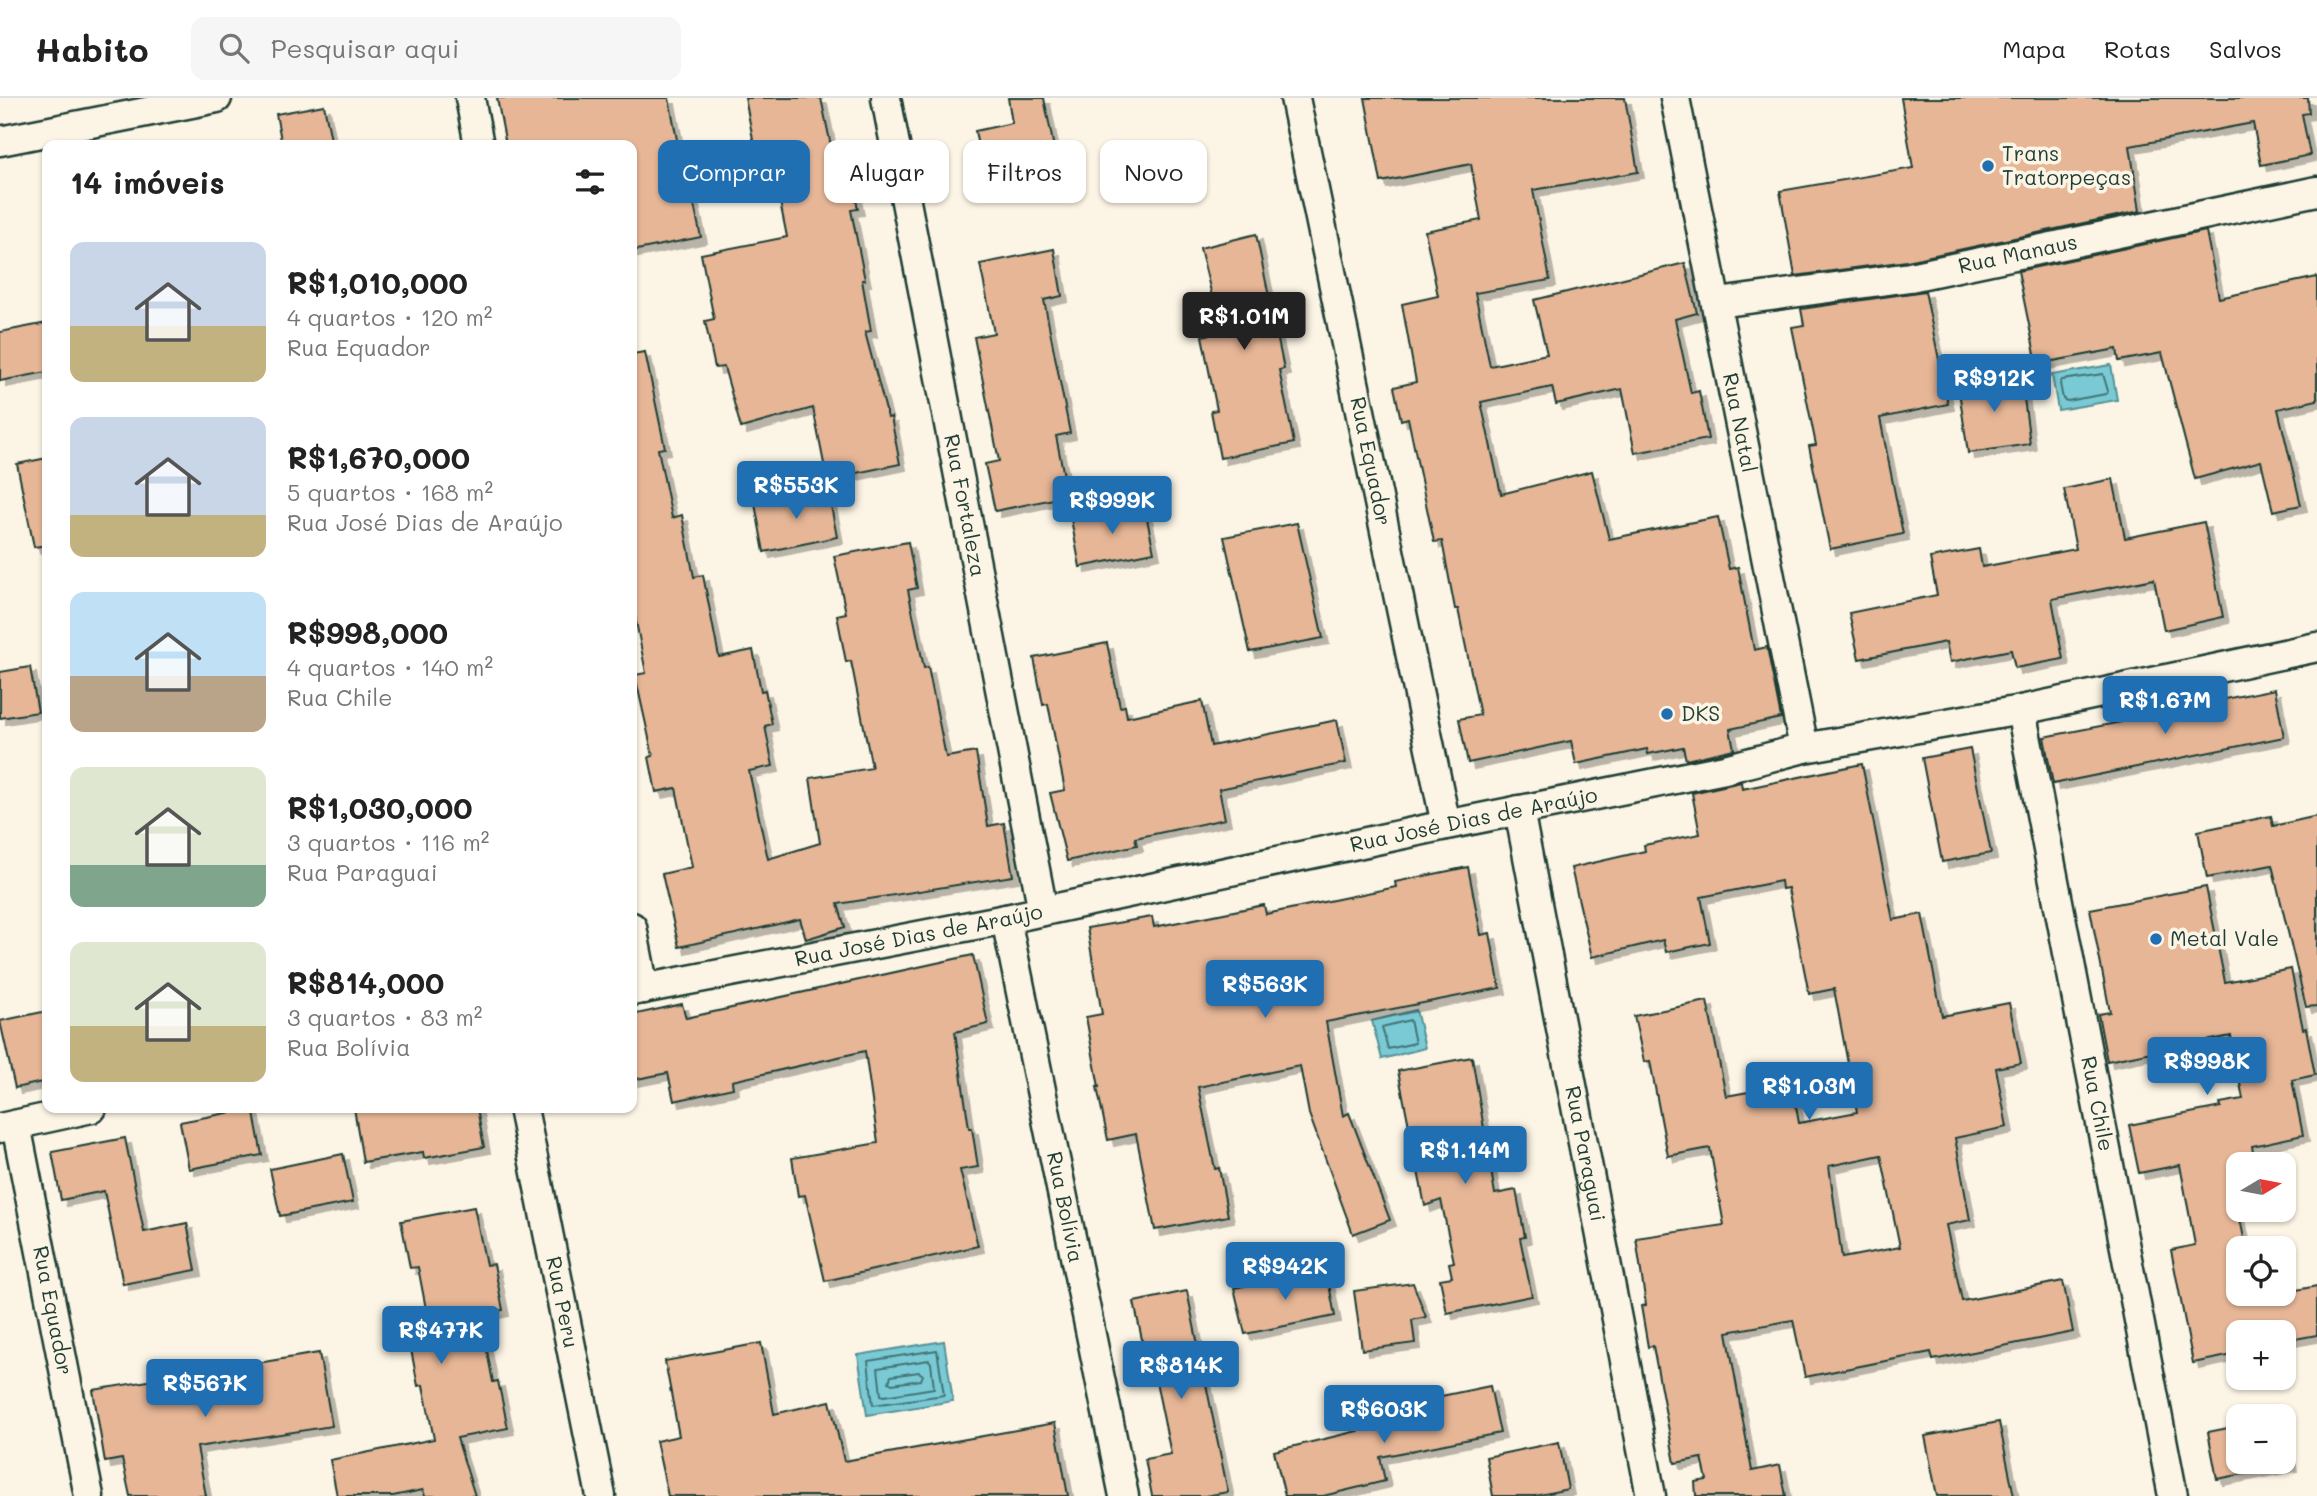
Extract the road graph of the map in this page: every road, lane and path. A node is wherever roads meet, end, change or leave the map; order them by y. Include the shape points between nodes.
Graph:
1 (218, 98) edge
2 (470, 98) edge
3 (886, 98) edge
4 (1295, 98) edge
5 (1675, 98) edge
6 (72, 136) edge
7 (478, 140) edge
8 (0, 141) edge
9 (2317, 191) edge
10 (1718, 303) junction
11 (2317, 647) edge
12 (2021, 710) junction
13 (1804, 748) junction
14 (1519, 810) junction
15 (1446, 825) junction
16 (1043, 911) junction
17 (1006, 919) junction
18 (638, 990) edge
19 (69, 1113) edge
20 (524, 1113) edge
21 (8, 1126) edge
22 (89, 1496) edge
23 (601, 1496) edge
24 (1124, 1496) edge
25 (1651, 1496) edge
26 (2173, 1496) edge

1 - 6 street
2 - 7 street
3 - 16 street, Rua Fortaleza
4 - 15 street, Rua Equador
5 - 10 street, Rua Natal
6 - 8 street
9 - 10 street, Rua Manaus via 1910,277
10 - 13 street, Rua Natal
11 - 12 street, Rua José Dias de Araújo
12 - 13 street, Rua José Dias de Araújo
12 - 26 street, Rua Chile
13 - 14 street, Rua José Dias de Araújo via 1725,769
14 - 15 street, Rua José Dias de Araújo
14 - 25 street, Rua Paraguai
15 - 16 street, Rua José Dias de Araújo
16 - 17 street, Rua José Dias de Araújo
17 - 18 street, Rua José Dias de Araújo
17 - 24 street, Rua Bolívia
19 - 21 street
20 - 23 street, Rua Peru
21 - 22 street, Rua Equador

